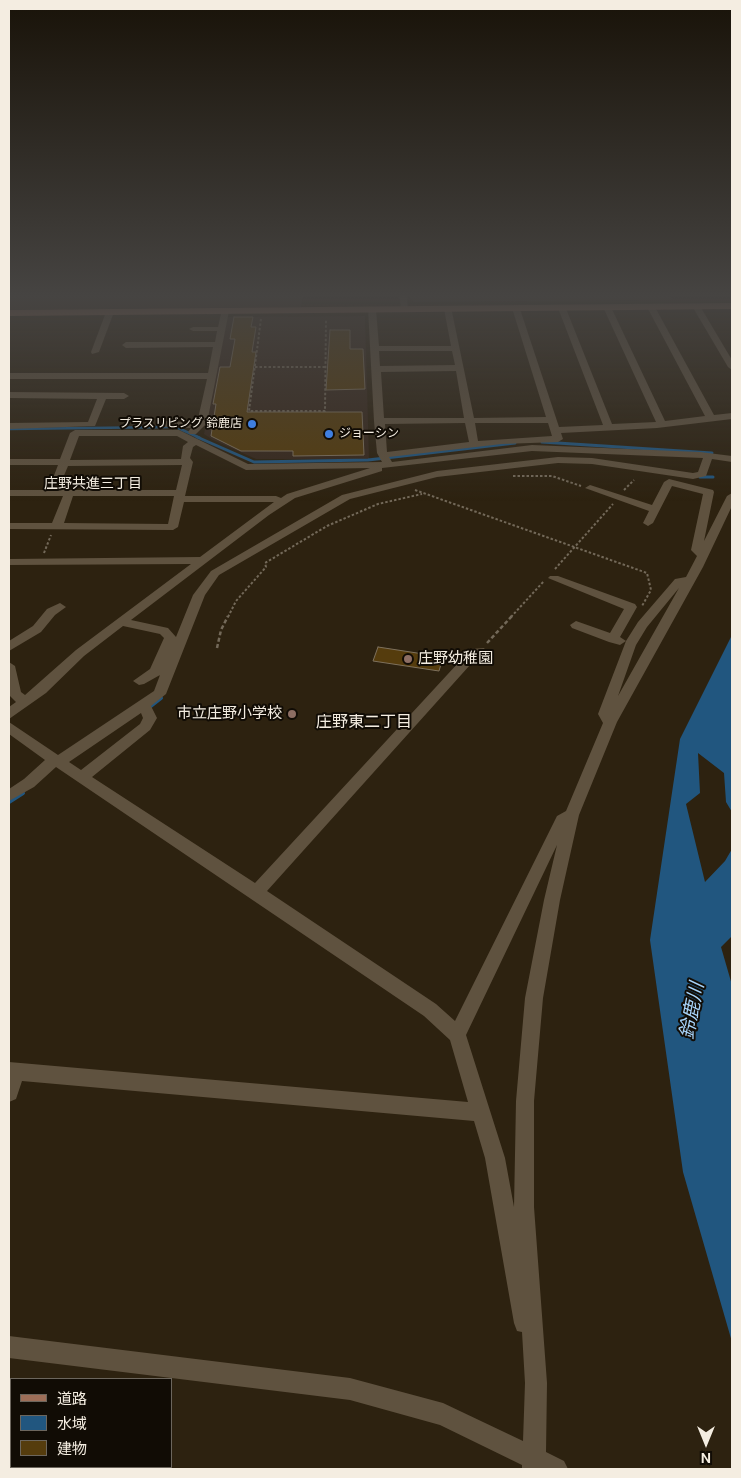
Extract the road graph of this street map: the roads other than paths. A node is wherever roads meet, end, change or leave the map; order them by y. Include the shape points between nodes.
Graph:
1 (214, 363) edge
2 (376, 363) edge
3 (458, 363) edge
4 (534, 363) edge
5 (584, 363) edge
6 (633, 363) edge
7 (681, 363) edge
8 (459, 368) junction
9 (376, 369) junction
10 (9, 376) edge
11 (211, 376) junction
12 (9, 396) edge
13 (103, 396) junction
14 (124, 396) dead end
15 (732, 416) edge
16 (710, 417) junction
17 (469, 420) junction
18 (552, 420) junction
19 (379, 421) junction
20 (92, 424) junction
21 (662, 424) junction
22 (9, 426) edge
23 (199, 426) junction
24 (609, 428) junction
25 (53, 429) junction
26 (9, 433) edge
27 (74, 433) junction
28 (557, 435) junction
29 (192, 439) junction
30 (474, 444) junction
31 (706, 452) junction
32 (658, 453) junction
33 (732, 459) edge
34 (386, 461) junction
35 (9, 462) edge
36 (64, 462) junction
37 (188, 462) junction
38 (374, 472) junction
39 (640, 473) junction
40 (396, 483) junction
41 (590, 488) road end
42 (9, 493) edge
43 (66, 493) junction
44 (180, 496) junction
45 (732, 496) edge
46 (276, 499) dead end
47 (655, 509) junction
48 (648, 523) dead end
49 (9, 526) edge
50 (55, 526) junction
51 (219, 549) junction
52 (702, 555) junction
53 (242, 557) junction
54 (203, 560) junction
55 (9, 562) edge
56 (554, 578) dead end
57 (690, 579) junction
58 (60, 607) dead end
59 (121, 622) junction
60 (576, 625) dead end
61 (614, 639) junction
62 (630, 645) junction
63 (9, 647) edge
64 (480, 651) dead end
65 (9, 666) edge
66 (139, 681) dead end
67 (26, 702) junction
68 (146, 709) junction
69 (9, 714) edge
70 (610, 722) junction
71 (9, 727) edge
72 (59, 761) junction
73 (82, 777) junction
74 (9, 796) edge
75 (572, 815) junction
76 (256, 892) junction
77 (457, 1035) junction
78 (13, 1071) edge
79 (9, 1093) edge
80 (482, 1112) junction
81 (9, 1347) edge
82 (536, 1383) junction
83 (534, 1465) edge
84 (556, 1469) edge

1 - 11 street
2 - 9 street
3 - 8 street
4 - 18 street
5 - 24 street
6 - 21 street
7 - 16 street
8 - 9 street
8 - 17 street
9 - 19 street
10 - 11 street
11 - 23 street
12 - 13 street
13 - 14 street
13 - 20 street
15 - 16 street
16 - 21 street
17 - 18 street
17 - 19 street
17 - 30 street
18 - 28 street
19 - 34 street via 382,453
20 - 23 street
20 - 25 street
21 - 24 street
22 - 25 street
23 - 29 street
24 - 28 street
25 - 26 street
25 - 27 street
27 - 29 street via 179,433
27 - 36 street
28 - 30 street
28 - 31 street
29 - 34 street via 246,468
29 - 37 street via 185,458
30 - 34 street
31 - 32 street
31 - 33 street
31 - 39 street via 702,474
32 - 34 street via 532,448
32 - 39 street
34 - 38 street
35 - 36 street
36 - 37 street
36 - 43 street via 55,486
37 - 44 street
38 - 40 street
38 - 51 street via 291,496
39 - 40 street via 592,461 558,460 437,474
40 - 53 street via 346,497
41 - 47 street
42 - 43 street
43 - 44 street
43 - 50 street via 59,522
44 - 46 street
44 - 50 street via 173,526
45 - 52 street
47 - 48 street
47 - 52 street via 669,482 709,492 697,550
49 - 50 street
51 - 53 street
51 - 54 street
52 - 57 street
53 - 68 street via 208,580 162,689
54 - 55 street
54 - 59 street
56 - 61 street via 631,607
57 - 62 street via 679,581 642,625
57 - 70 street
58 - 63 street via 51,612 37,629
59 - 66 street via 164,631 170,637 155,672
59 - 67 street via 63,667
60 - 61 street
61 - 62 street
62 - 70 street via 605,714
64 - 76 street via 475,652
65 - 67 lane via 15,694
67 - 69 street
68 - 72 street
68 - 73 street via 150,718 145,727
70 - 75 street
71 - 72 street
72 - 73 street
72 - 74 street
73 - 76 street
75 - 77 street via 562,820
75 - 82 street via 539,972 525,1102 524,1207
76 - 77 street via 430,1010
77 - 80 street
78 - 79 street
78 - 80 street
80 - 82 street via 495,1158
81 - 83 street via 350,1389 443,1414
82 - 83 street
83 - 84 street

